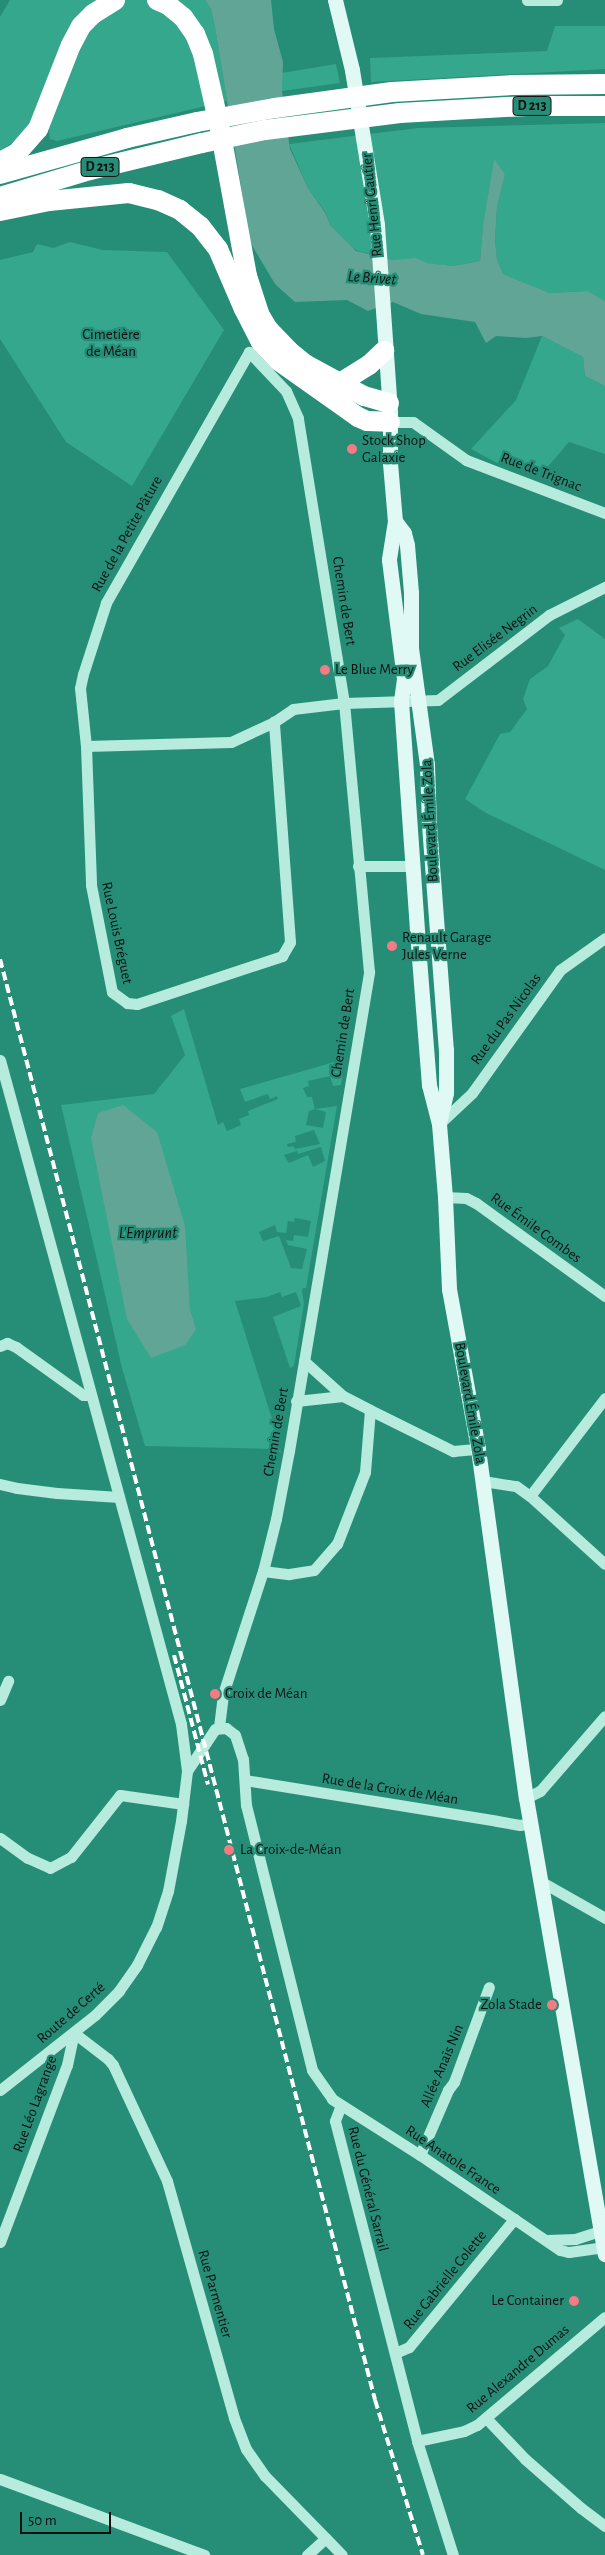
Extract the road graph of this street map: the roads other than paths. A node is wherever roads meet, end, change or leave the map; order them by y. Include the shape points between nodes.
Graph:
1 (115, 0) edge
2 (157, 0) edge
3 (335, 0) edge
4 (527, 0) edge
5 (557, 0) edge
6 (605, 84) edge
7 (605, 106) edge
8 (0, 162) edge
9 (0, 174) edge
10 (0, 197) edge
11 (0, 211) edge
12 (384, 351) junction
13 (249, 352) joint
14 (340, 383) junction
15 (390, 413) junction
16 (605, 512) edge
17 (395, 522) junction
18 (605, 587) edge
19 (401, 701) junction
20 (419, 701) junction
21 (344, 703) junction
22 (274, 722) junction
23 (86, 746) junction
24 (358, 866) junction
25 (412, 866) junction
26 (605, 938) edge
27 (0, 1060) edge
28 (4, 1085) edge
29 (439, 1124) junction
30 (445, 1197) junction
31 (605, 1296) edge
32 (0, 1346) edge
33 (304, 1361) junction
34 (90, 1395) junction
35 (343, 1396) junction
36 (605, 1398) edge
37 (296, 1401) junction
38 (370, 1410) junction
39 (478, 1449) junction
40 (483, 1481) junction
41 (0, 1484) edge
42 (116, 1496) junction
43 (530, 1496) junction
44 (605, 1564) edge
45 (263, 1570) junction
46 (8, 1681) dead end
47 (0, 1700) edge
48 (605, 1716) edge
49 (219, 1727) junction
50 (187, 1771) junction
51 (245, 1780) junction
52 (526, 1798) junction
53 (183, 1804) junction
54 (530, 1823) junction
55 (0, 1838) edge
56 (540, 1881) junction
57 (605, 1918) edge
58 (489, 1987) dead end
59 (74, 2032) junction
60 (0, 2090) edge
61 (341, 2106) junction
62 (420, 2155) junction
63 (514, 2219) junction
64 (602, 2229) edge
65 (547, 2240) junction
66 (0, 2242) edge
67 (604, 2251) edge
68 (605, 2317) edge
69 (395, 2354) junction
70 (486, 2418) junction
71 (417, 2441) junction
72 (0, 2479) edge
73 (605, 2526) edge
74 (326, 2538) junction
75 (204, 2555) edge
76 (307, 2555) edge
77 (342, 2555) edge
78 (453, 2555) edge

1 - 8 highway via 93,14 82,26 38,129 17,153
2 - 14 highway via 183,17 195,34 202,54 220,129 247,276 259,314 289,351 305,364
3 - 12 main road, Rue Henri Gautier via 354,79 376,225
4 - 5 street
6 - 9 highway, D 213, bridge via 392,92 275,108 117,140
7 - 10 highway, D 213, bridge via 527,106 400,114 265,130 90,170
11 - 15 highway via 49,201 129,194 158,200 180,210 200,226 218,249 261,342 278,361 367,421
12 - 14 highway
12 - 15 main road, Rue Henri Gautier
13 - 21 street, Chemin de Bert via 286,391 298,418
13 - 23 street, Rue de la Petite Pâture via 106,603 80,688
14 - 15 highway
15 - 16 street, Rue de Trignac via 413,422 466,460
15 - 17 main road, Boulevard Émile Zola
17 - 19 main road, Boulevard Émile Zola via 389,560 404,679
17 - 20 main road, Boulevard Émile Zola via 404,533 407,544 411,648
18 - 20 street, Rue Elisée Negrin via 549,615 438,700
19 - 20 street, Rue Elisée Negrin
19 - 21 street
19 - 25 main road, Boulevard Émile Zola
20 - 29 main road, Boulevard Émile Zola via 427,765 446,1050 446,1092
21 - 22 street via 293,709
21 - 24 street, Chemin de Bert
22 - 23 street via 231,742
22 - 23 street, Rue Louis Bréguet via 290,942 282,956 137,1004 127,1003 112,992 108,972 91,885
24 - 25 street
24 - 33 street, Chemin de Bert via 369,972
25 - 29 main road, Boulevard Émile Zola via 429,1085
26 - 29 street, Rue du Pas Nicolas via 560,970 472,1092
27 - 28 street
28 - 34 street
29 - 30 main road, Boulevard Émile Zola
30 - 31 street, Rue Émile Combes via 466,1198 476,1203
30 - 39 main road, Boulevard Émile Zola via 449,1290
32 - 34 street via 7,1343 16,1347 83,1395
33 - 35 street
33 - 37 street, Chemin de Bert
34 - 42 street
35 - 37 street
35 - 38 street
36 - 43 street
37 - 45 street, Chemin de Bert via 276,1519
38 - 39 street via 453,1451
38 - 45 street via 365,1472 337,1544 314,1570 289,1574
39 - 40 main road, Boulevard Émile Zola
40 - 43 street via 516,1486
40 - 52 main road, Boulevard Émile Zola
41 - 42 street via 49,1492
42 - 50 street via 181,1724
43 - 44 street
45 - 49 street, Chemin de Bert via 223,1694
46 - 47 street
48 - 52 street via 540,1791
49 - 50 street via 211,1733
49 - 51 street via 232,1732 237,1740
50 - 53 street, Route de Certé
51 - 54 street, Rue de la Croix de Méan via 520,1825
51 - 61 street via 246,1805 312,2070 332,2099
52 - 54 main road, Boulevard Émile Zola
53 - 55 street via 120,1795 71,1857 50,1868 28,1858
53 - 59 street, Route de Certé via 168,1891 156,1927 137,1965 119,1991
54 - 56 main road, Boulevard Émile Zola
56 - 57 street
56 - 64 main road, Boulevard Émile Zola
58 - 62 street, Allée Anaïs Nin via 454,2082
59 - 60 street, Route de Certé
59 - 66 street, Rue Léo Lagrange via 67,2065
59 - 74 street, Rue Parmentier via 113,2064 164,2173 234,2418 246,2449 265,2476
61 - 62 street, Rue Anatole France
61 - 69 street, Rue du Général Sarrail via 336,2121
62 - 63 street, Rue Anatole France
63 - 65 street, Rue Anatole France
63 - 69 street, Rue Gabrielle Colette via 409,2347
64 - 65 street via 575,2239
64 - 67 main road, Boulevard Émile Zola
65 - 67 street, Rue Anatole France via 560,2250
68 - 70 street, Rue Alexandre Dumas
69 - 71 street, Rue du Général Sarrail
70 - 71 street, Rue Alexandre Dumas via 464,2431
70 - 73 street via 525,2459
71 - 78 street, Rue du Général Sarrail
72 - 75 street
74 - 76 street
74 - 77 street, Rue Parmentier

